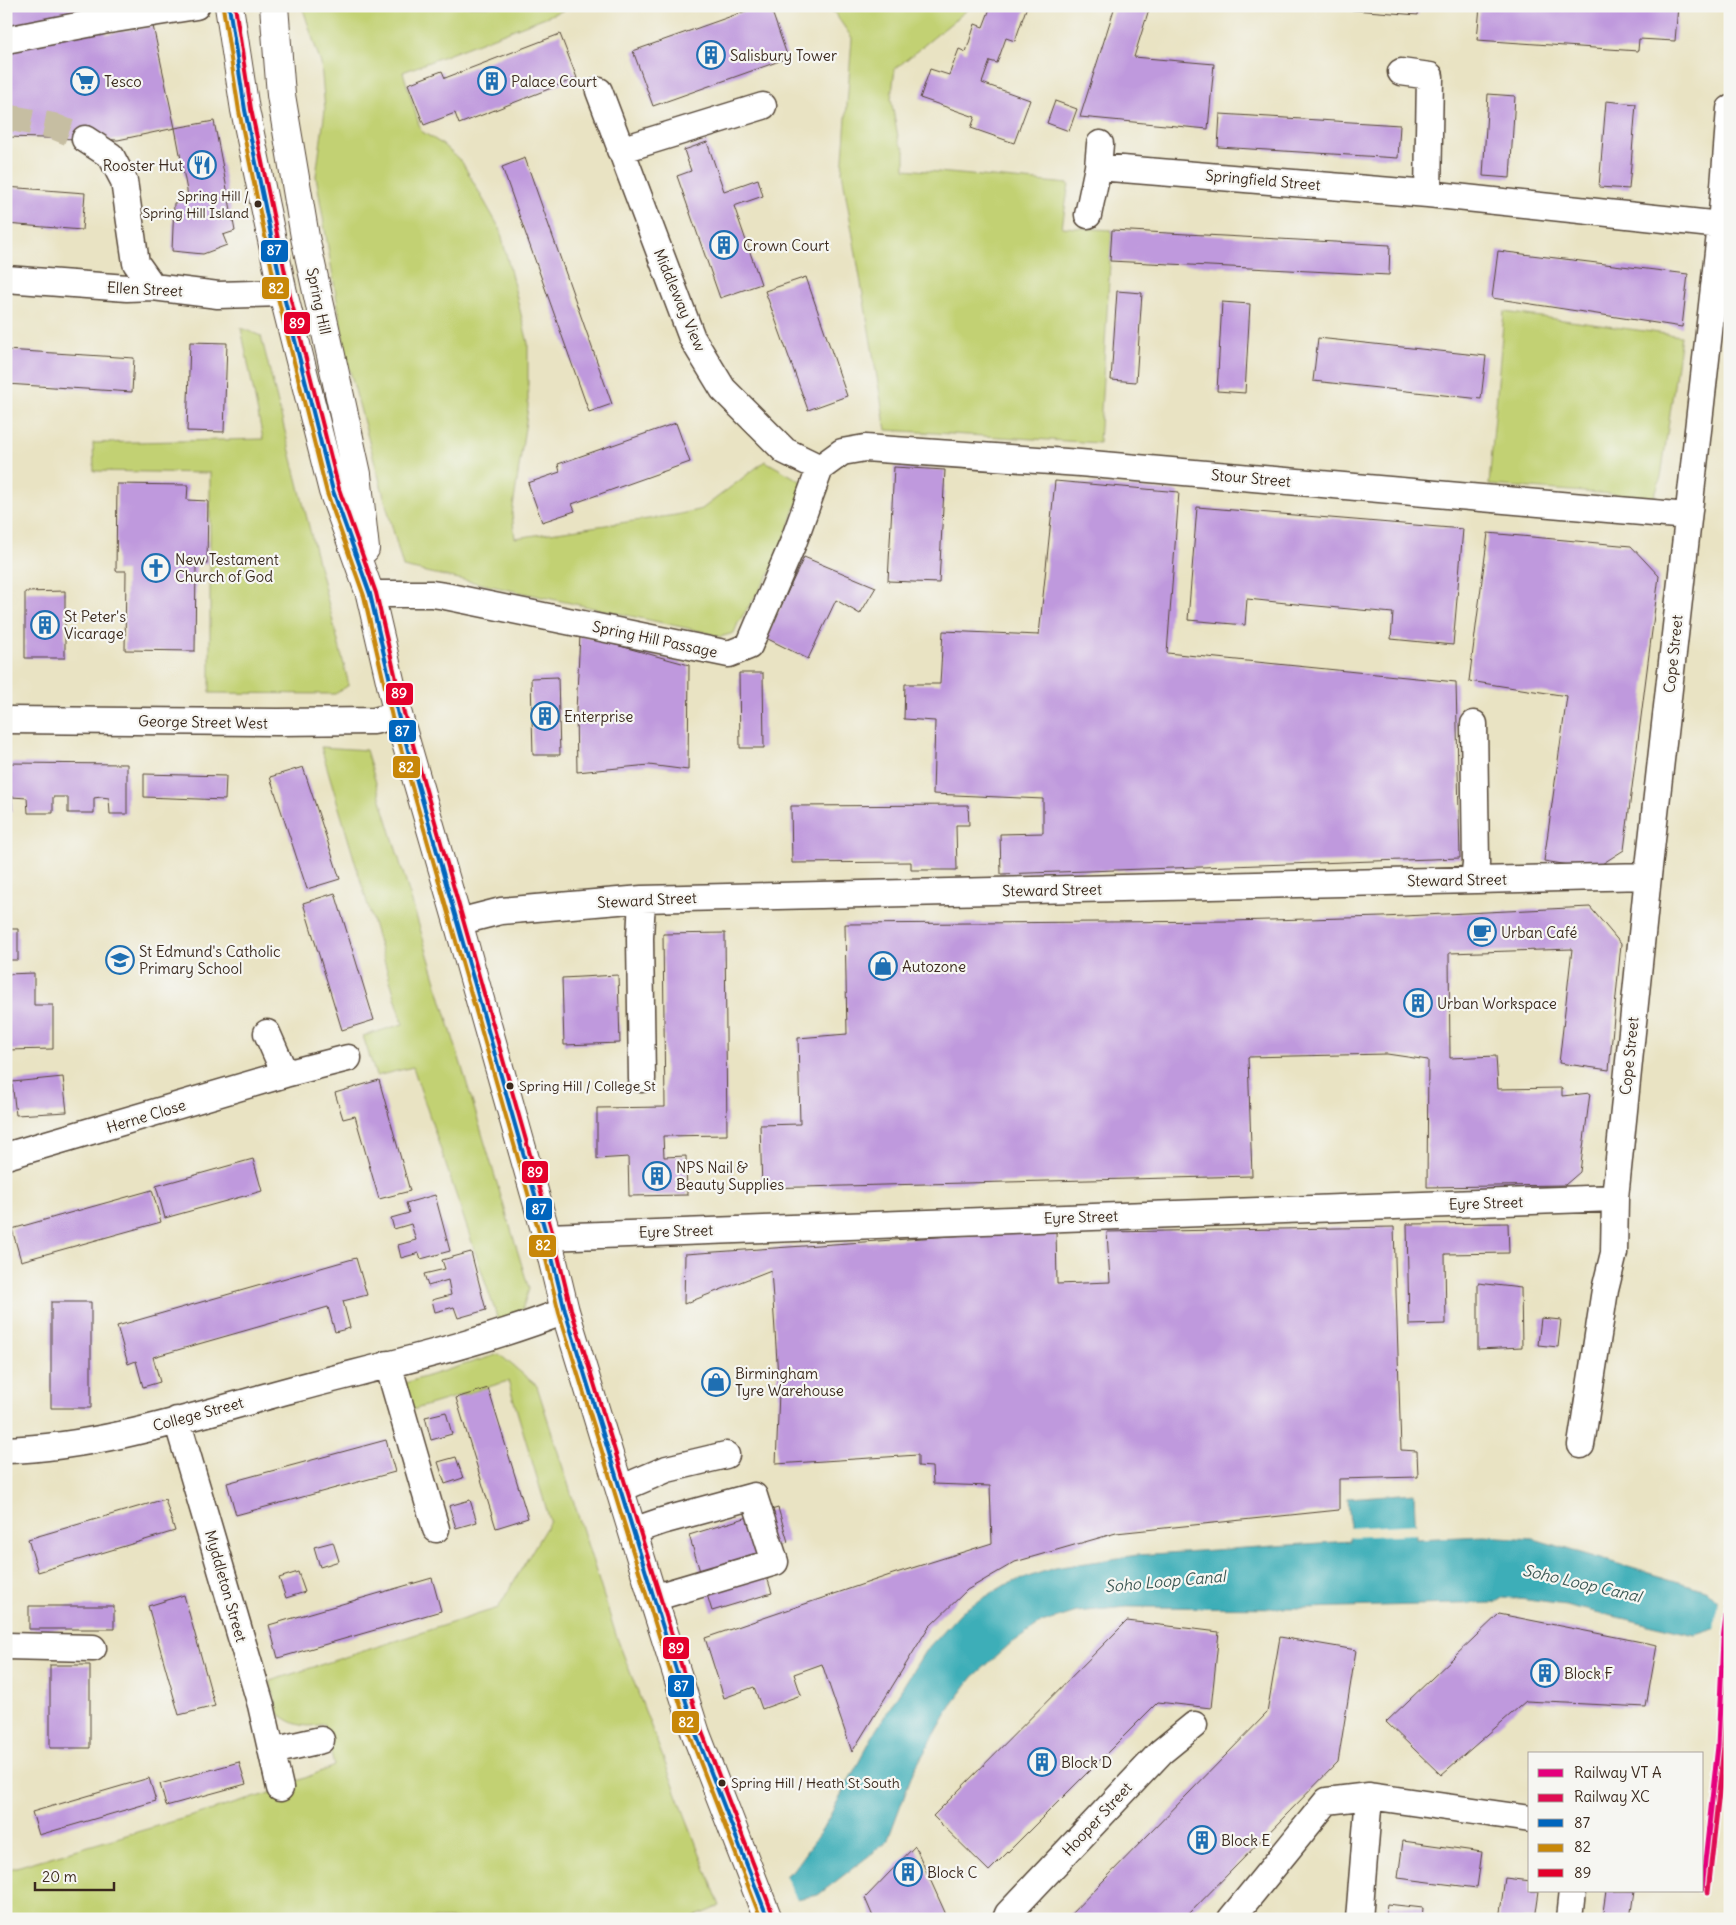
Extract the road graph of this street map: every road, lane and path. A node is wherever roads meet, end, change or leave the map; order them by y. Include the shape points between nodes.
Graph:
1 (196, 6) edge
2 (228, 6) edge
3 (274, 6) edge
4 (6, 40) edge
5 (1401, 72) dead end
6 (599, 91) dead end
7 (763, 106) dead end
8 (1730, 109) edge
9 (85, 139) tunnel mouth
10 (620, 150) junction
11 (1428, 194) junction
12 (1088, 216) dead end
13 (1721, 225) junction
14 (6, 280) edge
15 (153, 287) junction
16 (283, 293) junction
17 (820, 468) junction
18 (1688, 516) junction
19 (370, 594) junction
20 (398, 715) junction
21 (6, 720) edge
22 (1474, 724) dead end
23 (1648, 876) junction
24 (1474, 880) junction
25 (642, 899) junction
26 (458, 922) junction
27 (268, 1033) dead end
28 (348, 1058) dead end
29 (285, 1074) junction
30 (642, 1079) dead end
31 (6, 1156) edge
32 (1615, 1198) junction
33 (547, 1237) junction
34 (565, 1311) junction
35 (388, 1364) junction
36 (177, 1420) junction
37 (1581, 1445) dead end
38 (6, 1450) edge
39 (726, 1455) dead end
40 (620, 1489) junction
41 (436, 1528) dead end
42 (633, 1532) junction
43 (653, 1598) junction
44 (6, 1646) edge
45 (93, 1648) dead end
46 (1194, 1725) dead end
47 (321, 1740) dead end
48 (272, 1751) junction
49 (280, 1788) dead end
50 (1369, 1796) junction
51 (1528, 1819) edge
52 (1572, 1892) edge
53 (768, 1919) edge
54 (1006, 1919) edge
55 (1231, 1919) edge
56 (1359, 1919) edge
57 (1569, 1919) edge

1 - 4 street via 103,20
2 - 16 main road, Spring Hill via 245,110
3 - 19 main road, Spring Hill via 281,95 305,237 356,474
5 - 11 street via 1430,76
6 - 10 street, Middleway View
7 - 10 street
8 - 13 street, Cope Street
9 - 15 street via 111,156 124,181 136,264
10 - 17 street, Middleway View via 692,338 723,389 785,450
11 - 12 street, Springfield Street via 1099,156
11 - 13 street, Springfield Street
13 - 18 street, Cope Street
14 - 15 street, Ellen Street
15 - 16 street, Ellen Street via 218,295
16 - 19 main road, Spring Hill via 333,491
17 - 18 street, Stour Street via 842,452 865,448 1080,463
17 - 19 street, Spring Hill Passage via 793,543 749,646 728,654 445,596
18 - 23 street, Cope Street
19 - 20 main road, Spring Hill
20 - 21 street, George Street West via 374,721
20 - 26 main road, Spring Hill
22 - 24 street
23 - 24 street, Steward Street
23 - 32 street, Cope Street
24 - 25 street, Steward Street
25 - 26 street, Steward Street via 501,911
25 - 30 street
26 - 33 main road, Spring Hill
27 - 29 street
28 - 29 street, Herne Close
29 - 31 street, Herne Close
32 - 33 street, Eyre Street
32 - 37 street, Cope Street via 1614,1253 1605,1290
33 - 34 main road, Spring Hill
34 - 35 street, College Street via 511,1330
34 - 40 main road, Spring Hill
35 - 36 street, College Street
35 - 41 street
36 - 38 street, College Street via 88,1442
36 - 48 street, Myddleton Street
39 - 40 street via 667,1469
40 - 42 main road, Spring Hill
42 - 43 main road, Spring Hill
42 - 43 street via 754,1496 775,1562
43 - 53 main road, Spring Hill via 696,1734
44 - 45 street
46 - 54 street, Hooper Street via 1161,1752
47 - 48 street
48 - 49 street, Myddleton Street
50 - 51 street
50 - 55 street via 1327,1801
50 - 56 street
52 - 57 street

